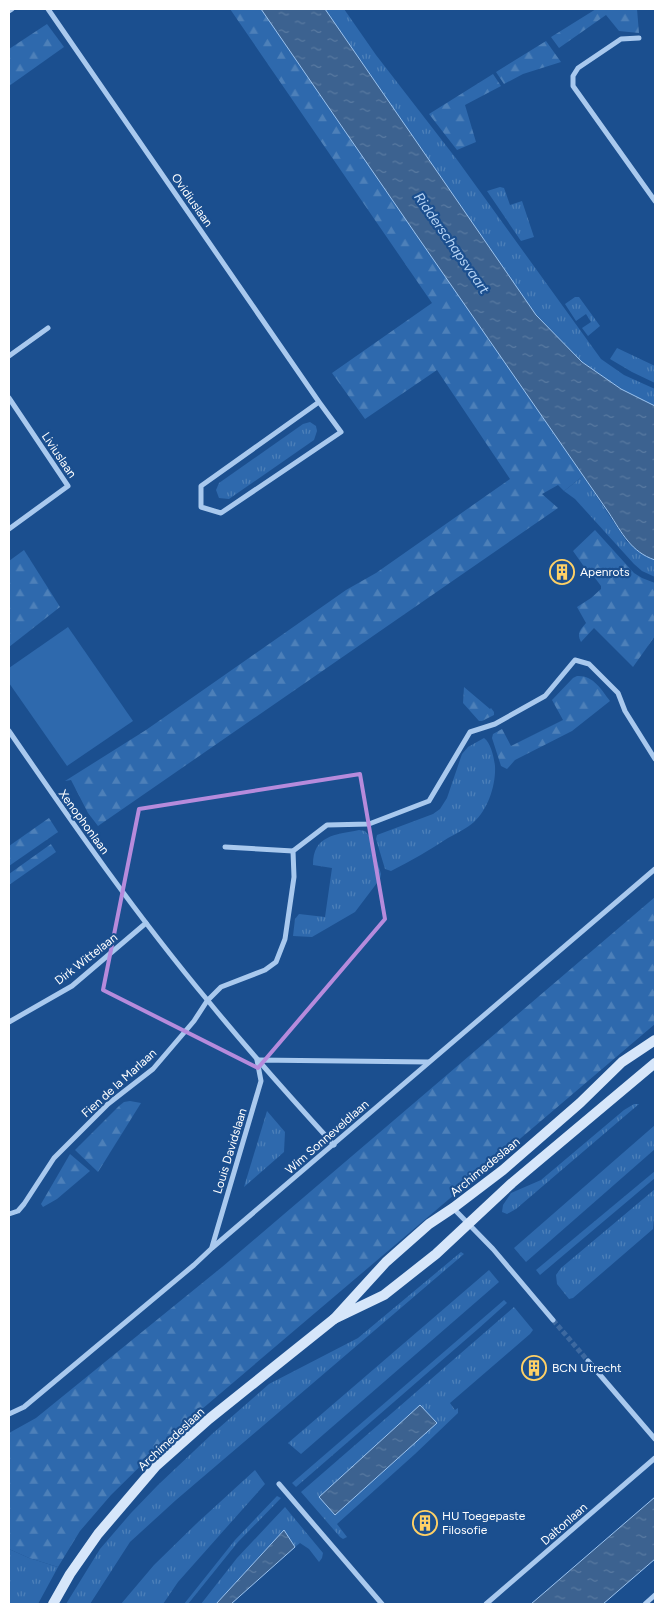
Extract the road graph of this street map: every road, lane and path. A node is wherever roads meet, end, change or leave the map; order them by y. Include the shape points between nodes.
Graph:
1 (12, 9) edge
2 (48, 9) edge
3 (9, 11) edge
4 (640, 38) dead end
5 (655, 201) edge
6 (48, 328) dead end
7 (9, 356) edge
8 (9, 398) edge
9 (319, 402) junction
10 (9, 529) edge
11 (9, 731) edge
12 (655, 759) edge
13 (225, 847) dead end
14 (292, 851) junction
15 (655, 869) edge
16 (146, 923) junction
17 (208, 1001) junction
18 (9, 1022) edge
19 (655, 1040) edge
20 (257, 1060) junction
21 (429, 1062) junction
22 (655, 1063) edge
23 (334, 1145) junction
24 (453, 1208) junction
25 (9, 1214) edge
26 (470, 1224) junction
27 (212, 1248) junction
28 (334, 1319) junction
29 (553, 1320) tunnel mouth
30 (588, 1360) tunnel mouth
31 (9, 1414) edge
32 (655, 1440) edge
33 (655, 1458) edge
34 (280, 1484) dead end
35 (655, 1595) edge
36 (53, 1604) edge
37 (382, 1604) edge
38 (486, 1604) edge
39 (645, 1604) edge

1 - 3 street
2 - 9 street, Ovidiuslaan
4 - 5 street via 621,39 578,68 574,86
6 - 7 street
8 - 10 street, Liviuslaan via 68,486
9 - 9 street, Ovidiuslaan via 201,486 200,507 221,513 341,432
11 - 16 street, Xenophonlaan
12 - 14 street via 625,711 618,693 589,664 575,660 544,696 496,724 470,732 429,801 369,824 327,825
13 - 14 street
14 - 17 street, Fien de la Marlaan via 294,877 285,939 276,962 265,970 221,987
15 - 21 street, Wim Sonneveldlaan
16 - 17 street
16 - 18 street, Dirk Wittelaan via 72,986
17 - 20 street
17 - 25 street, Fien de la Marlaan via 153,1069 108,1104 54,1158 24,1204
19 - 24 main road, Archimedeslaan via 622,1062 503,1170
20 - 21 street
20 - 23 street
20 - 27 street, Louis Davidslaan via 261,1081
21 - 23 street, Wim Sonneveldlaan
22 - 26 main road, Archimedeslaan via 512,1183
23 - 27 street, Wim Sonneveldlaan
24 - 26 street
24 - 28 main road, Archimedeslaan via 429,1224 386,1262
26 - 28 main road, Archimedeslaan via 384,1296
26 - 29 street
27 - 31 street, Wim Sonneveldlaan via 24,1407
28 - 36 main road, Archimedeslaan via 156,1466 98,1534
30 - 32 street
33 - 38 street, Daltonlaan
34 - 37 street
35 - 39 street

